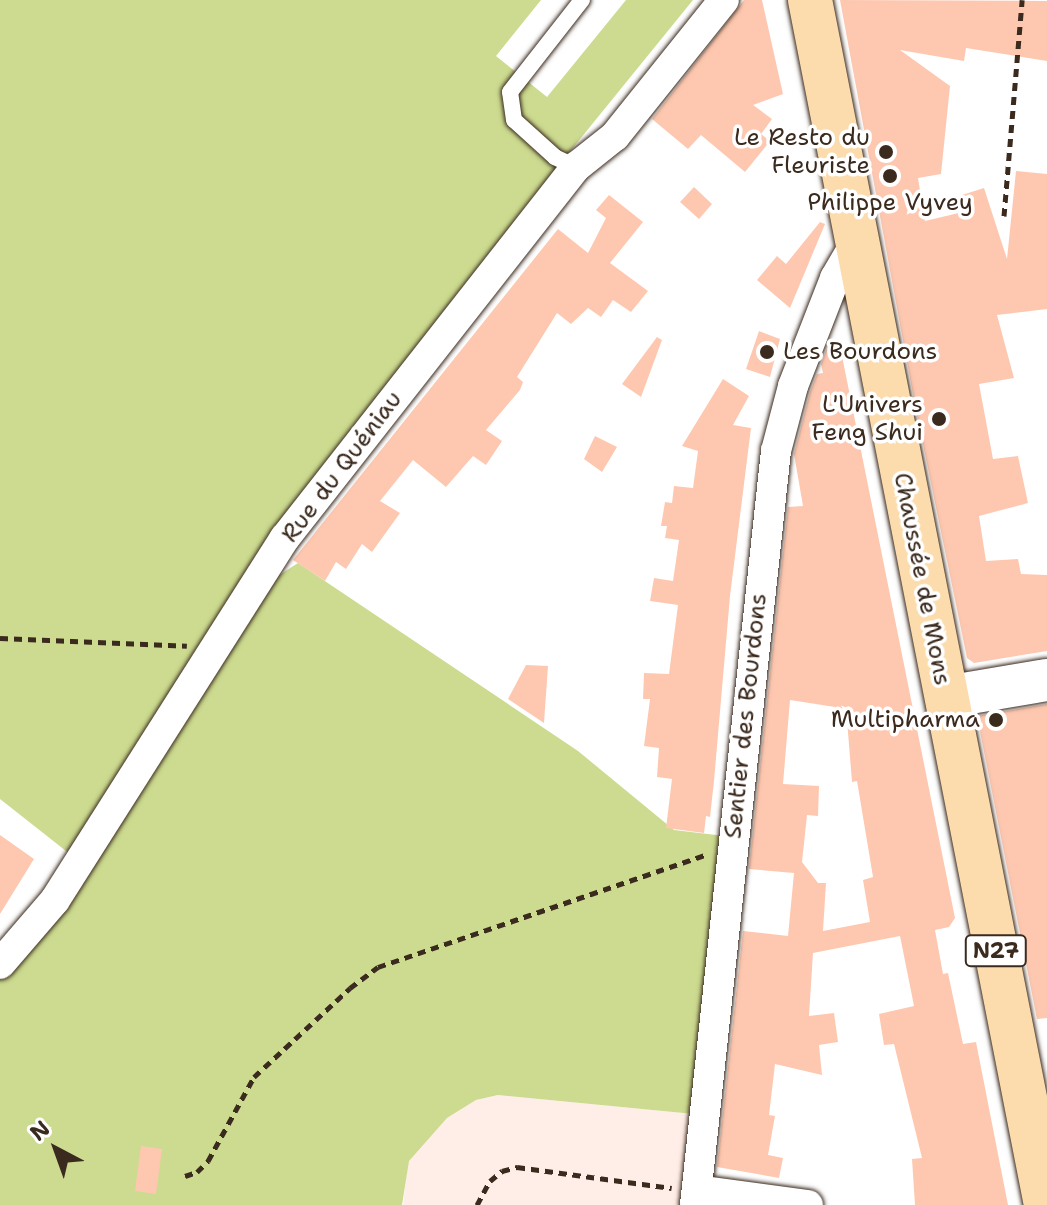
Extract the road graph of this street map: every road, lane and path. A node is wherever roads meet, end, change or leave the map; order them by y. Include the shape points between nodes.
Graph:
1 (582, 0) edge
2 (724, 0) edge
3 (810, 0) edge
4 (1022, 0) edge
5 (576, 167) junction
6 (1004, 216) dead end
7 (856, 242) junction
8 (0, 638) edge
9 (213, 648) junction
10 (1047, 680) edge
11 (946, 697) junction
12 (732, 853) junction
13 (0, 964) edge
14 (185, 1176) dead end
15 (696, 1197) edge
16 (477, 1205) edge
17 (808, 1205) edge
18 (1046, 1205) edge

1 - 5 lane via 510,92 514,120 555,157
2 - 5 street, Rue du Quéniau via 615,136
3 - 7 main road, Chaussée de Mons / N27
4 - 6 path
5 - 9 street, Rue du Quéniau via 285,538
7 - 11 main road, Chaussée de Mons / N27
7 - 12 street, Sentier des Bourdons via 835,278 793,386 776,451
8 - 9 path
9 - 13 street, Rue du Quéniau via 55,900
10 - 11 street
11 - 18 main road, Chaussée de Mons / N27
12 - 14 path via 692,857 378,967 254,1077 208,1161
12 - 15 street, Sentier des Bourdons
15 - 16 path via 517,1167 490,1181
15 - 17 street

